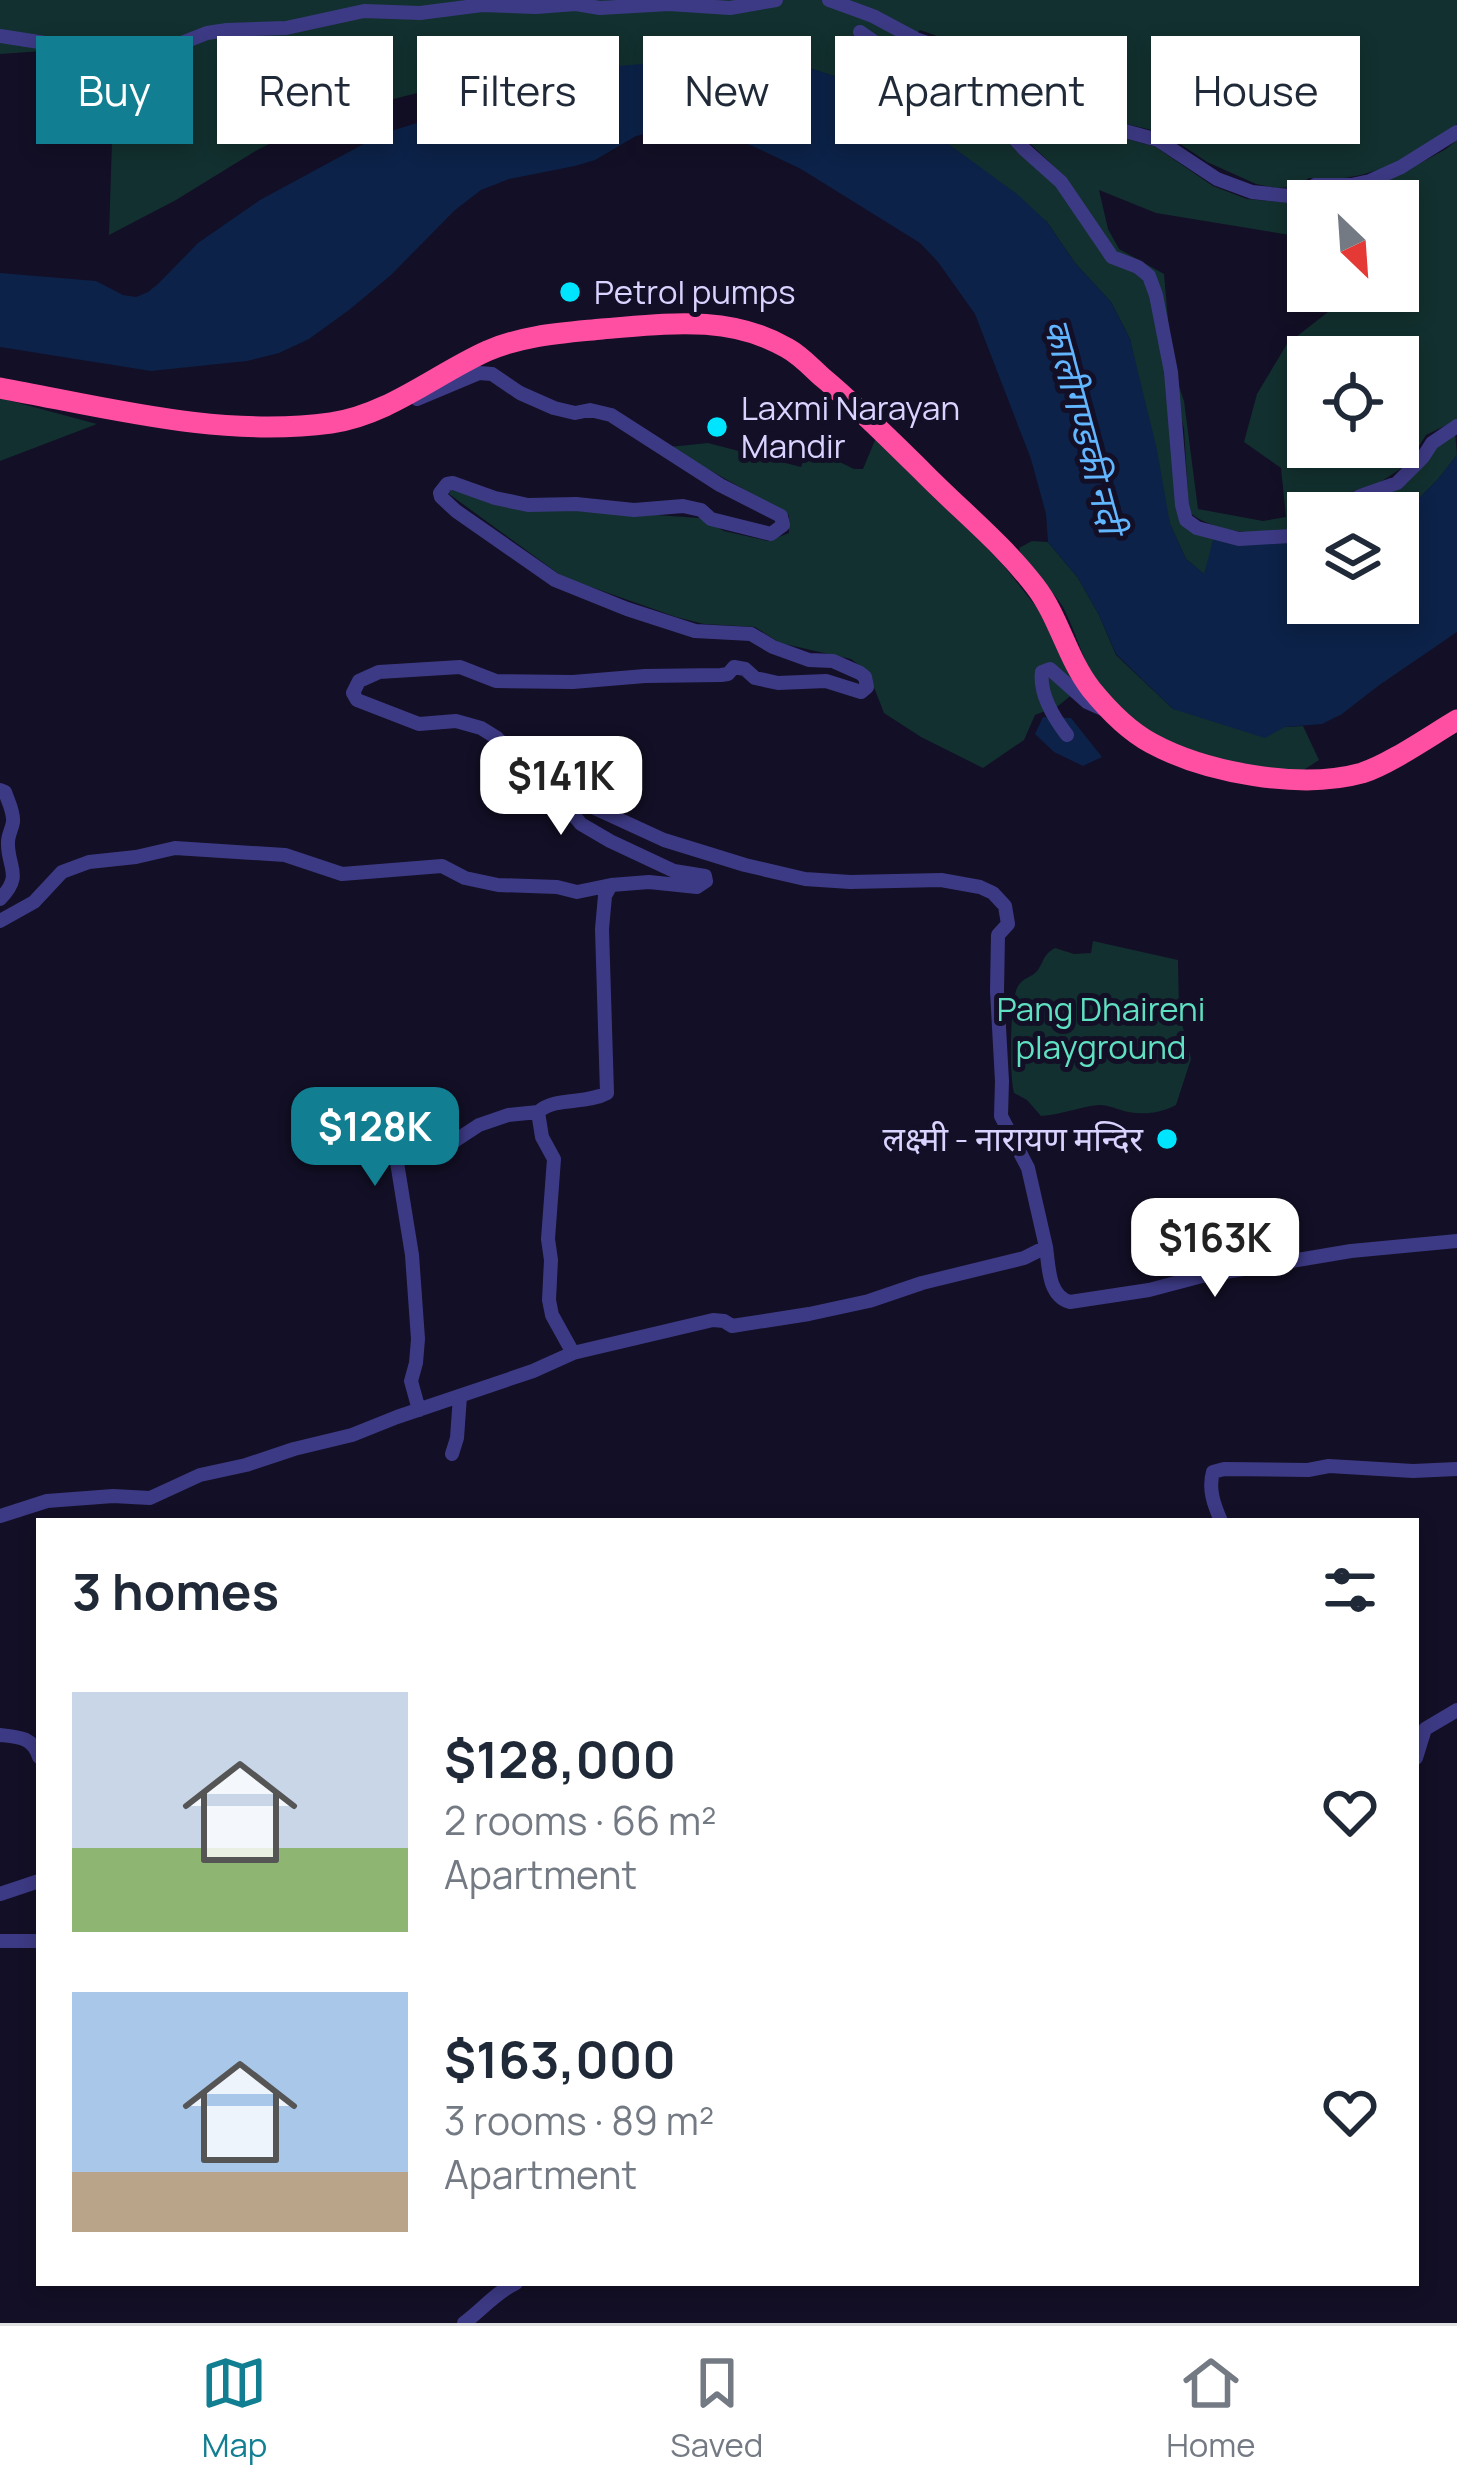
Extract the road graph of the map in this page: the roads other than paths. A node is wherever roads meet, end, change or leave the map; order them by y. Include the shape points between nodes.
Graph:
1 (776, 0) edge
2 (829, 0) edge
3 (860, 32) dead end
4 (0, 36) edge
5 (1457, 133) edge
6 (0, 388) edge
7 (399, 398) junction
8 (1457, 426) edge
9 (1371, 492) edge
10 (1287, 536) edge
11 (1457, 720) edge
12 (1122, 723) junction
13 (1067, 735) dead end
14 (553, 789) junction
15 (0, 790) edge
16 (611, 885) junction
17 (0, 899) edge
18 (0, 921) edge
19 (538, 1112) junction
20 (1457, 1241) edge
21 (1046, 1247) junction
22 (574, 1353) junction
23 (460, 1396) junction
24 (419, 1410) junction
25 (452, 1454) dead end
26 (1457, 1469) edge
27 (0, 1516) edge
28 (1220, 1518) edge
29 (1457, 1710) edge
30 (0, 1736) edge
31 (36, 1747) edge
32 (1419, 1748) edge
33 (36, 1882) edge
34 (0, 1894) edge
35 (0, 1941) edge
36 (36, 1941) edge
37 (510, 2286) edge
38 (464, 2323) edge

1 - 4 street via 730,8 364,11 286,28 207,33 122,55
2 - 5 street via 968,57 1000,82 1077,118 1158,140 1252,192 1289,196 1315,185 1370,181
3 - 10 street via 998,120 1061,182 1112,257 1149,276 1171,372 1186,520 1239,539
6 - 7 highway via 272,429 337,422
7 - 12 highway via 485,352 547,334 692,322 740,328 790,349 991,534 1048,604 1088,685
7 - 14 street via 402,405 492,374 554,408 611,415 781,516 783,525 771,533 682,506 528,505 453,483 440,493 555,580 695,631 751,634 809,660 842,664 867,682 860,692 826,681 778,683 734,667 722,675 496,681 460,667 379,672 355,686 357,700 419,724 481,728
8 - 9 street via 1397,483
11 - 12 highway via 1368,771 1282,781 1181,757
12 - 13 street via 1050,669 1040,683
14 - 16 street via 581,824 706,881
14 - 21 street via 664,840 806,879 941,880 993,892 1009,918 998,934 1001,1116 1028,1168
15 - 17 street via 13,814 14,864
16 - 18 street via 577,892 498,885 442,866 342,874 285,855 175,848 62,872 34,902
16 - 19 street via 602,928 607,1094
19 - 22 street via 554,1160 549,1300
19 - 24 street via 479,1125 453,1142 395,1150 412,1255 418,1339 411,1381
20 - 21 street via 1351,1251 1070,1302 1054,1291
21 - 22 street via 809,1314 731,1326 712,1320
22 - 23 street
23 - 24 street
23 - 25 street
24 - 27 street via 200,1475 150,1498 47,1501
26 - 28 street via 1224,1469 1211,1480
29 - 32 street via 1425,1729
30 - 31 street
33 - 34 street
35 - 36 street
37 - 38 street

